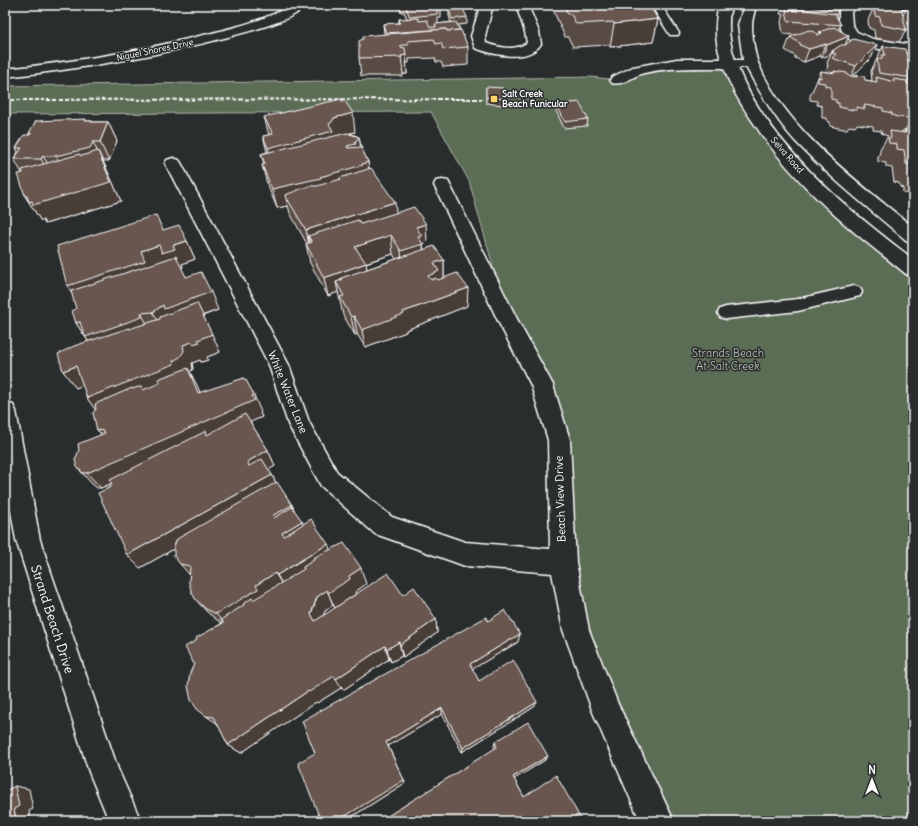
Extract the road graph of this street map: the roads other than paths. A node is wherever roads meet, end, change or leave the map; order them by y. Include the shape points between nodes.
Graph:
1 (300, 5) edge
2 (487, 5) edge
3 (522, 5) edge
4 (656, 5) edge
5 (725, 5) edge
6 (750, 5) edge
7 (853, 5) edge
8 (900, 5) edge
9 (913, 7) edge
10 (674, 33) dead end
11 (913, 49) edge
12 (728, 63) junction
13 (751, 64) junction
14 (5, 73) edge
15 (617, 80) dead end
16 (173, 163) dead end
17 (442, 185) dead end
18 (913, 237) edge
19 (913, 268) edge
20 (854, 292) dead end
21 (726, 313) dead end
22 (5, 411) edge
23 (562, 562) junction
24 (125, 821) edge
25 (658, 821) edge

1 - 14 street, Niguel Shores Drive via 253,26 140,55
2 - 3 street via 478,36 480,45 494,51 511,52 527,50 534,44
4 - 10 lane
5 - 12 street, Selva Road via 722,20 723,44
6 - 13 street, Selva Road via 745,25
7 - 11 street via 845,11 846,26 853,36 877,44
8 - 9 lane
12 - 13 street
12 - 15 street via 677,64 638,70
12 - 19 street, Selva Road via 743,95 764,128 785,154 853,221
13 - 18 street, Selva Road via 771,100 800,137 843,178
16 - 23 street, White Water Lane via 279,365 299,424 329,479 384,526 465,554
17 - 23 street, Beach View Drive via 542,385 558,440
20 - 21 lane via 798,306
22 - 24 street, Strand Beach Drive via 28,540 104,772
23 - 25 street, Beach View Drive via 576,630 606,710

